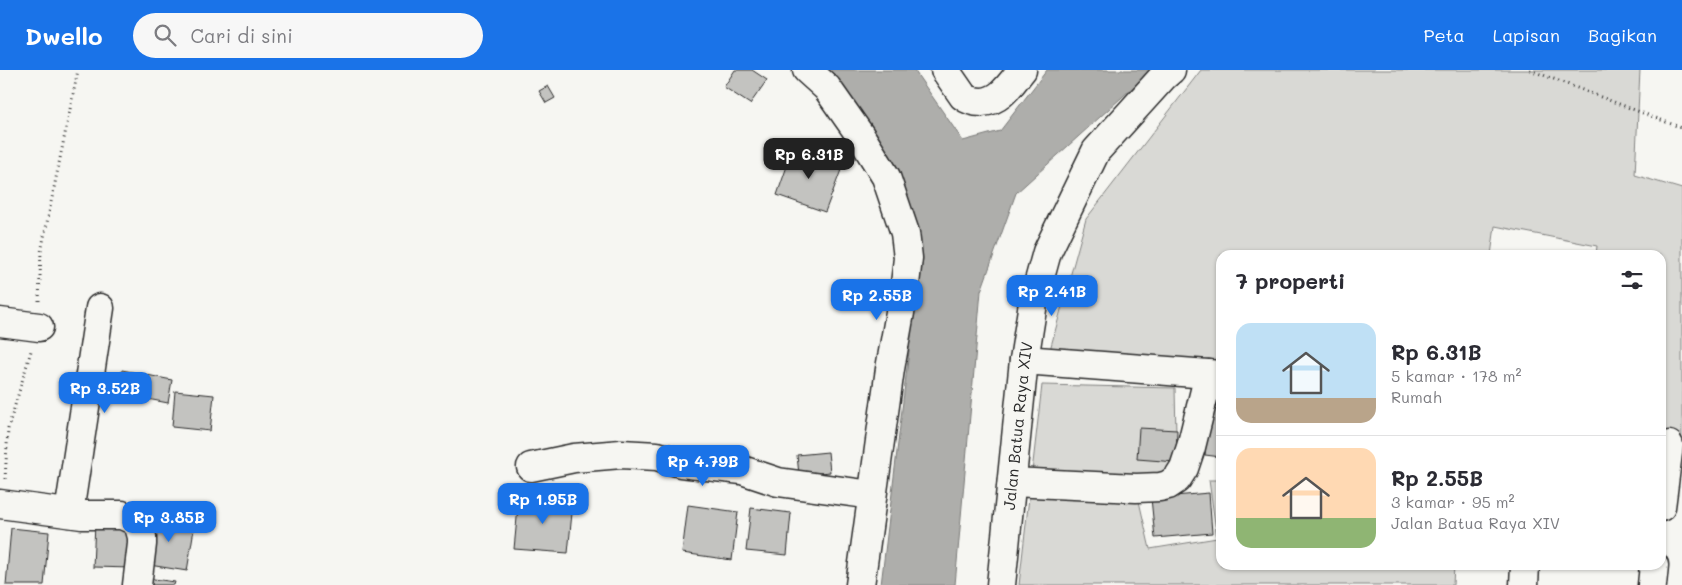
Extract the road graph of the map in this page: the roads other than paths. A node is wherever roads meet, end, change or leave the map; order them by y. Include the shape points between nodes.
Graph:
1 (807, 70) edge
2 (945, 70) edge
3 (1022, 70) edge
4 (1171, 70) edge
5 (100, 308) dead end
6 (0, 322) edge
7 (38, 327) road end
8 (1024, 360) junction
9 (1215, 374) edge
10 (1671, 445) edge
11 (531, 467) dead end
12 (1666, 476) edge
13 (1012, 482) junction
14 (872, 495) junction
15 (2, 504) edge
16 (68, 513) junction
17 (1525, 570) edge
18 (1654, 570) edge
19 (137, 585) edge
20 (860, 585) edge
21 (1001, 585) edge
22 (1524, 585) edge
23 (1652, 585) edge

1 - 14 street via 827,88 886,177 905,233 908,258 905,284
2 - 3 street via 967,100 988,102 1001,95
4 - 8 street, Jalan Batua Raya XIV via 1096,151 1047,252 1033,303
5 - 16 street
6 - 7 street
8 - 9 street
8 - 13 street, Jalan Batua Raya XIV
9 - 13 street via 1184,468 1168,486 1136,488
10 - 12 street
11 - 14 street via 574,458 621,454 657,456 681,464 742,470 778,482
13 - 21 street, Jalan Batua Raya XIV
14 - 20 street
15 - 16 street
16 - 19 street via 122,515 139,526 142,544
17 - 22 street
18 - 23 street

